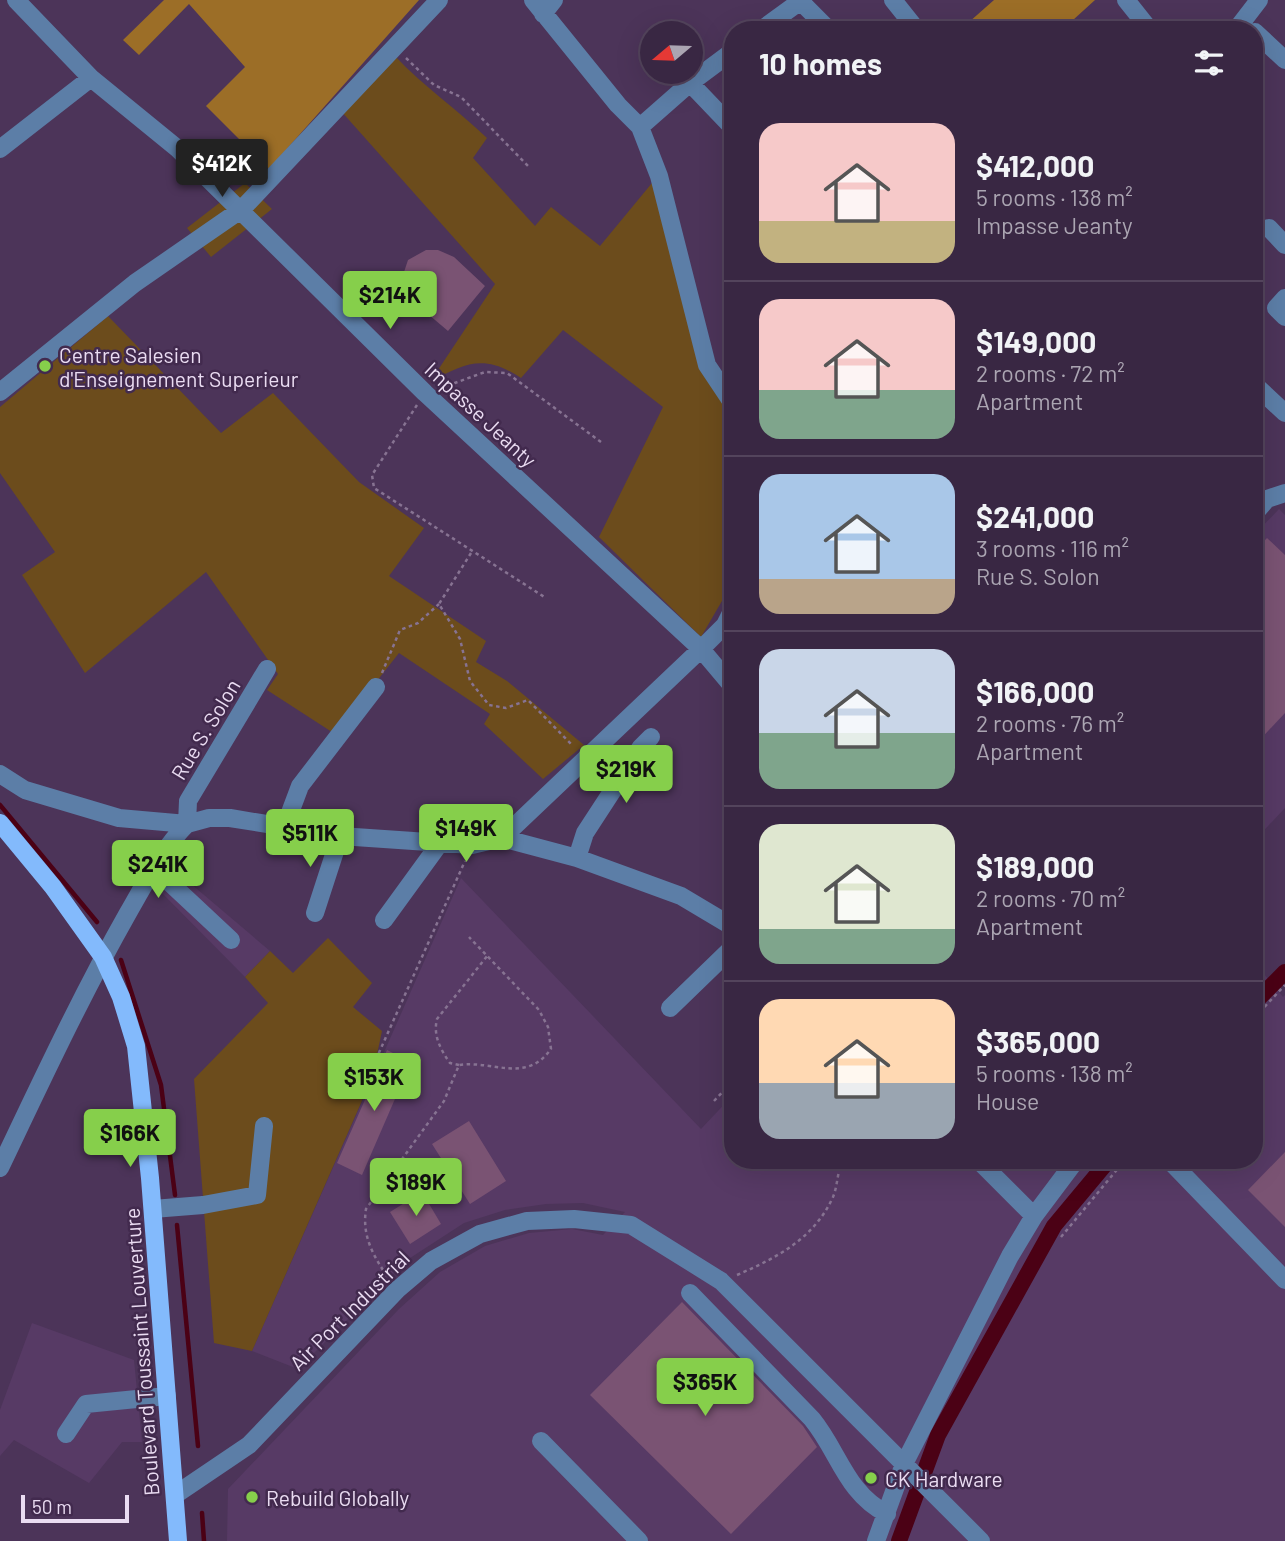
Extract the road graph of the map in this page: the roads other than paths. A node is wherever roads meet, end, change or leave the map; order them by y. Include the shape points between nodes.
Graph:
1 (16, 0) edge
2 (439, 0) edge
3 (801, 0) edge
4 (893, 0) edge
5 (1126, 0) edge
6 (1259, 0) edge
7 (543, 5) edge
8 (773, 21) edge
9 (821, 21) edge
10 (910, 21) edge
11 (1143, 21) edge
12 (1250, 21) edge
13 (1263, 41) edge
14 (724, 58) edge
15 (1285, 60) edge
16 (704, 73) edge
17 (91, 78) junction
18 (689, 84) edge
19 (691, 84) edge
20 (724, 119) edge
21 (640, 127) junction
22 (0, 149) edge
23 (242, 209) junction
24 (1269, 228) dead end
25 (1285, 245) edge
26 (1285, 298) edge
27 (1285, 317) edge
28 (724, 390) edge
29 (0, 392) edge
30 (1263, 392) edge
31 (1285, 413) edge
32 (1285, 493) edge
33 (1263, 504) edge
34 (724, 626) edge
35 (701, 649) junction
36 (267, 670) dead end
37 (724, 676) edge
38 (376, 687) road end
39 (651, 737) dead end
40 (0, 774) edge
41 (0, 823) edge
42 (187, 824) junction
43 (285, 826) junction
44 (340, 836) junction
45 (502, 838) junction
46 (440, 843) junction
47 (577, 858) junction
48 (154, 868) junction
49 (315, 913) dead end
50 (384, 920) dead end
51 (724, 922) edge
52 (231, 940) dead end
53 (724, 956) edge
54 (103, 957) junction
55 (670, 1008) dead end
56 (264, 1126) dead end
57 (0, 1168) edge
58 (987, 1169) edge
59 (1069, 1169) edge
60 (1177, 1169) edge
61 (153, 1209) junction
62 (1034, 1216) junction
63 (1285, 1280) edge
64 (690, 1293) dead end
65 (167, 1396) junction
66 (66, 1434) dead end
67 (541, 1441) dead end
68 (908, 1467) junction
69 (175, 1495) junction
70 (887, 1514) junction
71 (178, 1541) edge
72 (639, 1541) edge
73 (876, 1541) edge
74 (981, 1541) edge

1 - 17 street, Impasse Jeanty
2 - 23 street
3 - 8 street
3 - 9 street
4 - 10 street
5 - 11 street
6 - 12 street
7 - 21 street
13 - 15 street
14 - 16 street
17 - 22 street
17 - 23 street, Impasse Jeanty
18 - 21 street
19 - 20 street
21 - 28 street via 659,176 707,365
23 - 29 street via 135,283
23 - 35 street, Impasse Jeanty via 425,393
24 - 25 street
26 - 27 street via 1276,308
30 - 31 street
32 - 33 street
34 - 35 street
35 - 37 street, Impasse Jeanty
35 - 45 street
36 - 42 street, Rue S. Solon via 188,801
38 - 43 street via 300,786
39 - 47 street via 585,833
40 - 42 street via 25,790 119,818
41 - 54 main road, Boulevard Toussaint Louverture
42 - 43 street via 230,818
42 - 48 street, Rue S. Solon
43 - 44 street
44 - 46 street
44 - 49 street
45 - 46 street via 472,845
45 - 47 street
46 - 50 street
47 - 51 street via 681,896
48 - 52 street
48 - 54 street, Rue S. Solon
53 - 55 street
54 - 57 street, Rue S. Solon
54 - 61 main road, Boulevard Toussaint Louverture via 136,1046
56 - 61 street via 257,1195
58 - 62 street
59 - 62 street
60 - 63 street
61 - 65 main road, Boulevard Toussaint Louverture
62 - 68 street via 1010,1256
64 - 70 street via 812,1419 854,1488
65 - 66 street via 86,1404
65 - 69 main road, Boulevard Toussaint Louverture
67 - 72 street
68 - 69 street, Air Port Industrial via 721,1282 631,1225 574,1219 527,1221 480,1234 431,1261 397,1290 249,1446
68 - 70 street
68 - 74 street, Air Port Industrial
69 - 71 main road, Boulevard Toussaint Louverture
70 - 73 street

